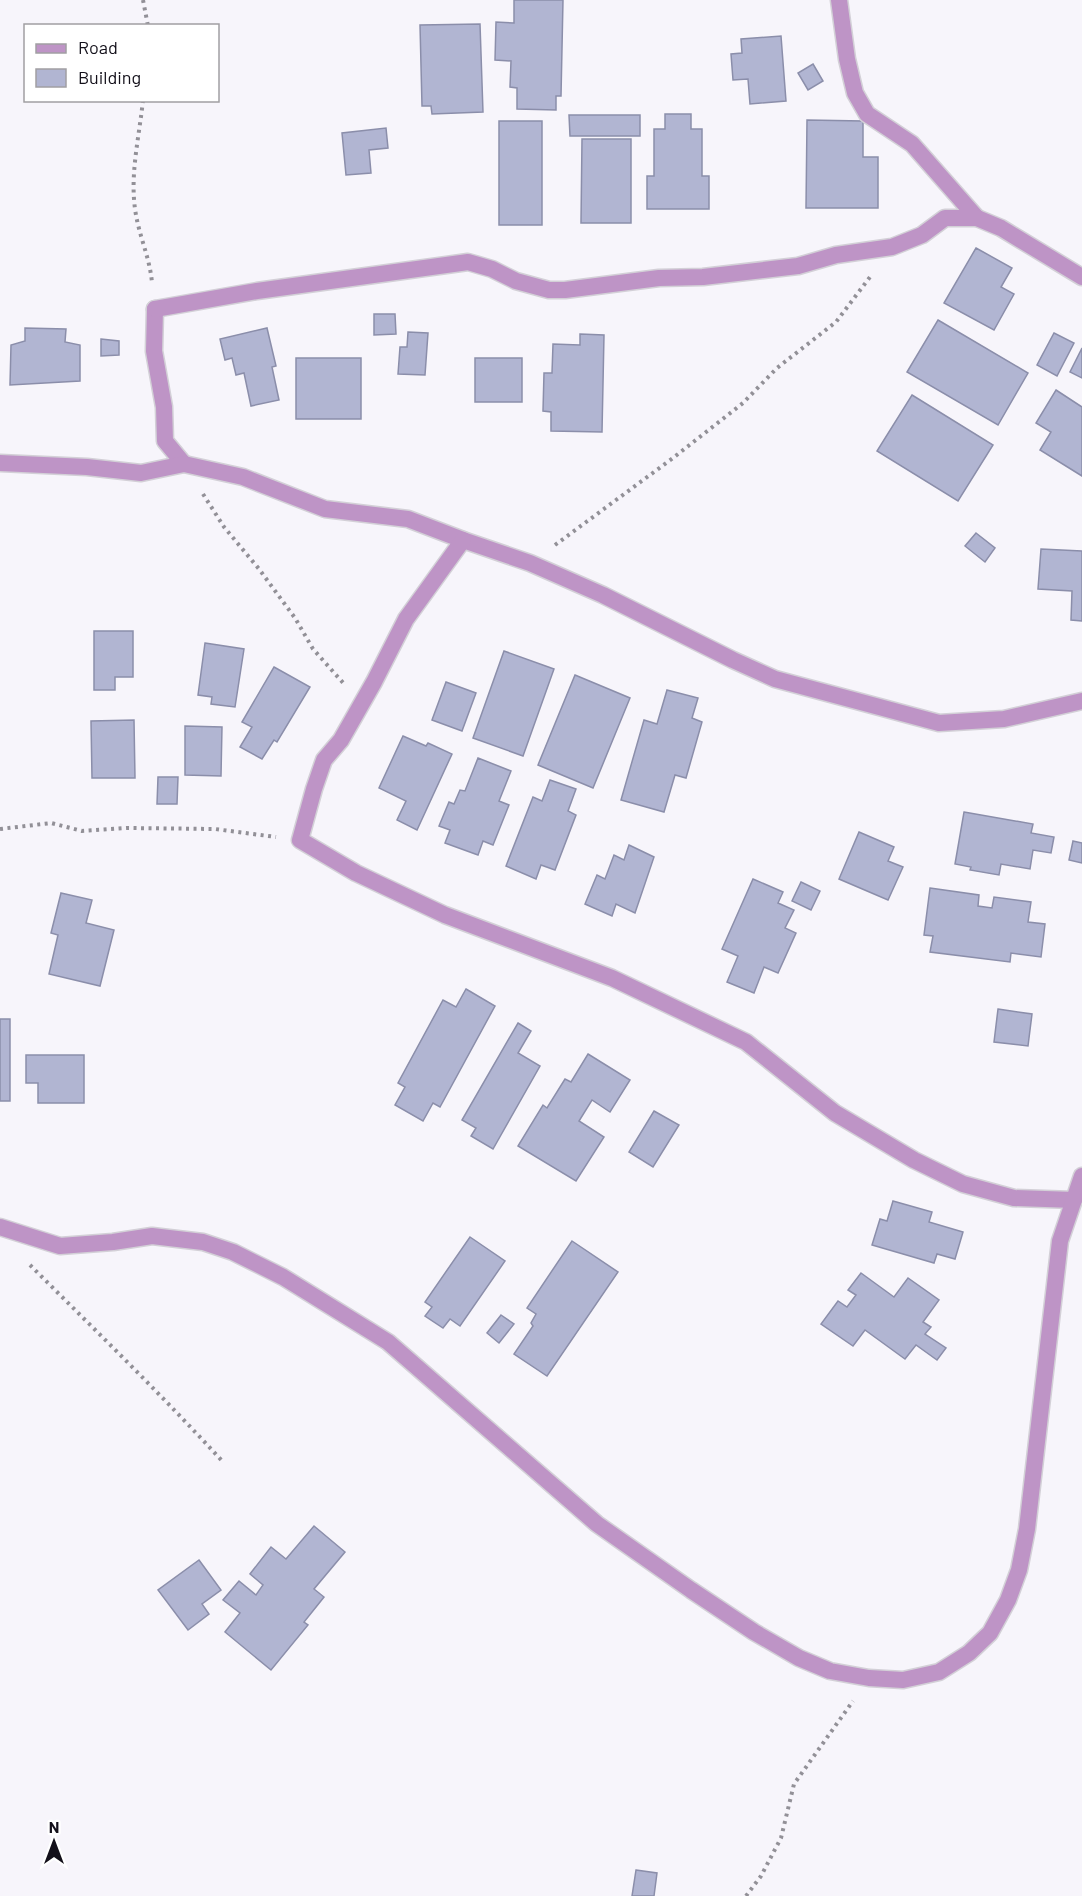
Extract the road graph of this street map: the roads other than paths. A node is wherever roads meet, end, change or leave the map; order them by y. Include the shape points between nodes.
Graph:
1 (839, 0) edge
2 (976, 218) junction
3 (1082, 277) edge
4 (0, 463) edge
5 (184, 464) junction
6 (463, 540) junction
7 (1082, 702) edge
8 (1082, 1176) edge
9 (1074, 1200) junction
10 (0, 1227) edge

1 - 2 street via 855,93 867,114 912,144
2 - 3 street via 1001,228
2 - 5 street via 945,218 921,235 892,247 836,255 798,266 703,277 549,290 468,262 155,309 154,351 164,407 165,441
4 - 5 street via 141,473
5 - 6 street via 243,477 325,509 408,519
6 - 7 street via 530,563 603,595 775,679 939,723 1004,719
6 - 9 street via 406,620 341,740 324,760 300,840 356,873 445,915 612,978 746,1041 835,1113 963,1184 1014,1198
8 - 9 street
9 - 10 street via 1060,1241 1019,1570 990,1633 969,1653 939,1672 903,1680 830,1671 799,1658 691,1590 597,1524 388,1342 283,1277 204,1242 152,1236 60,1246

